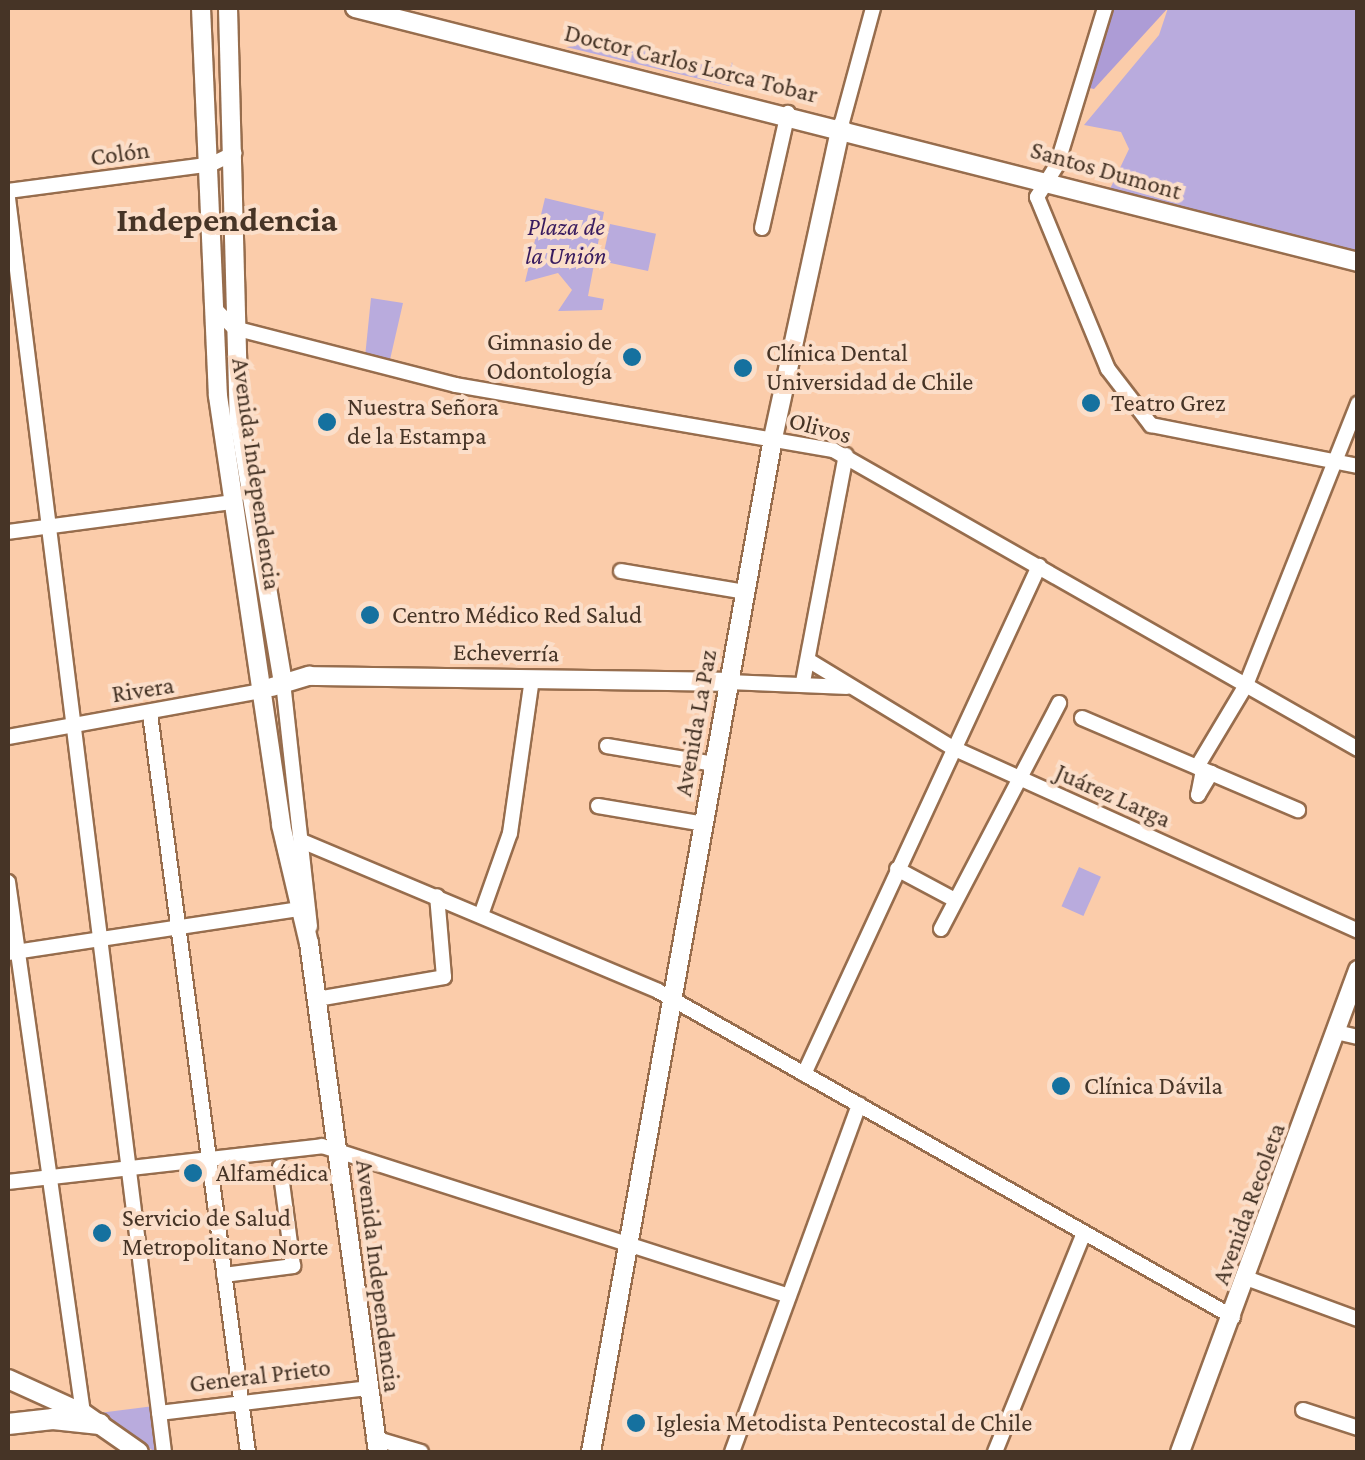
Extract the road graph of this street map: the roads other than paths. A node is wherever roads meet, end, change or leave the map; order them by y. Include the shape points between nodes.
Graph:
1 (201, 8) edge
2 (228, 8) edge
3 (355, 8) edge
4 (873, 8) edge
5 (1106, 8) edge
6 (788, 113) junction
7 (842, 126) junction
8 (235, 153) junction
9 (212, 164) junction
10 (1047, 179) junction
11 (8, 195) edge
12 (762, 228) dead end
13 (1358, 262) edge
14 (215, 309) junction
15 (240, 330) junction
16 (1358, 404) edge
17 (773, 438) junction
18 (846, 456) junction
19 (1334, 461) junction
20 (1358, 466) edge
21 (232, 502) junction
22 (50, 526) junction
23 (8, 532) edge
24 (1040, 566) junction
25 (621, 570) dead end
26 (746, 592) junction
27 (808, 660) junction
28 (532, 679) junction
29 (283, 682) junction
30 (729, 682) junction
31 (804, 682) junction
32 (1246, 685) junction
33 (262, 691) junction
34 (858, 691) junction
35 (1059, 703) dead end
36 (150, 714) junction
37 (1082, 718) dead end
38 (74, 726) junction
39 (8, 737) edge
40 (607, 746) dead end
41 (953, 748) junction
42 (1358, 748) edge
43 (714, 764) junction
44 (1204, 770) junction
45 (1016, 778) junction
46 (598, 806) dead end
47 (1298, 810) dead end
48 (704, 824) junction
49 (304, 842) junction
50 (897, 870) junction
51 (8, 882) edge
52 (437, 896) junction
53 (955, 900) junction
54 (300, 909) junction
55 (480, 914) junction
56 (180, 927) junction
57 (941, 929) dead end
58 (1358, 930) edge
59 (100, 939) junction
60 (309, 942) junction
61 (12, 952) edge
62 (1358, 970) edge
63 (316, 1000) junction
64 (672, 1000) junction
65 (1336, 1032) junction
66 (1358, 1037) edge
67 (804, 1074) junction
68 (859, 1105) junction
69 (336, 1150) junction
70 (210, 1156) junction
71 (129, 1166) junction
72 (280, 1167) dead end
73 (50, 1176) junction
74 (8, 1182) edge
75 (1084, 1233) junction
76 (629, 1240) junction
77 (224, 1275) junction
78 (1249, 1278) junction
79 (788, 1296) junction
80 (1234, 1317) junction
81 (1358, 1319) edge
82 (8, 1379) edge
83 (368, 1388) junction
84 (241, 1403) junction
85 (1304, 1410) dead end
86 (159, 1413) junction
87 (92, 1419) junction
88 (8, 1424) edge
89 (1358, 1428) edge
90 (375, 1448) edge
91 (138, 1452) edge
92 (164, 1452) edge
93 (248, 1452) edge
94 (420, 1452) edge
95 (591, 1452) edge
96 (732, 1452) edge
97 (996, 1452) edge
98 (1183, 1452) edge

1 - 9 main road, Avenida Independencia
2 - 8 main road, Avenida Independencia
3 - 6 main road, Doctor Carlos Lorca Tobar
4 - 7 street, Avenida La Paz
5 - 10 street
6 - 7 main road, Doctor Carlos Lorca Tobar
6 - 12 street
7 - 10 main road, Santos Dumont
7 - 17 main road, Avenida La Paz
8 - 9 street, Colón
8 - 15 main road, Avenida Independencia
9 - 11 street, Colón
9 - 14 main road, Avenida Independencia
10 - 13 main road, Santos Dumont
10 - 19 street via 1037,194 1039,206 1102,358 1142,420
11 - 22 street
14 - 15 street, Olivos
14 - 21 main road, Avenida Independencia via 214,362
15 - 17 street, Olivos via 456,385
15 - 29 main road, Avenida Independencia via 242,438
16 - 19 street
17 - 18 street, Olivos
17 - 26 main road, Avenida La Paz
18 - 24 street, Olivos
18 - 27 street
19 - 20 street
19 - 32 street
21 - 22 street
21 - 33 main road, Avenida Independencia
22 - 23 street
22 - 38 street
24 - 32 street, Olivos
24 - 41 street
25 - 26 street
26 - 30 main road, Avenida La Paz
27 - 31 street
27 - 34 street, Juárez Larga
28 - 29 main road, Echeverría via 309,676
28 - 30 main road, Echeverría
28 - 55 street via 510,833
29 - 33 main road, Rivera
29 - 49 street, Avenida Independencia
30 - 31 street, Juárez Larga
30 - 43 main road, Avenida La Paz
31 - 34 street, Juárez Larga
32 - 42 street, Olivos
32 - 44 street
33 - 36 street, Rivera
33 - 54 main road, Avenida Independencia
34 - 41 street, Juárez Larga
35 - 45 street
36 - 38 street, Rivera
36 - 56 street
37 - 44 street
38 - 39 street, Rivera
38 - 59 street
40 - 43 street
41 - 45 street, Juárez Larga
41 - 50 street
43 - 48 main road, Avenida La Paz
44 - 47 street
45 - 53 street
45 - 58 street, Juárez Larga
46 - 48 street
48 - 64 main road, Avenida La Paz
49 - 52 street
49 - 60 street, Avenida Independencia
50 - 53 street
50 - 67 street
51 - 61 street
52 - 55 street
52 - 63 street via 444,977
53 - 57 street
54 - 56 street
54 - 60 main road, Avenida Independencia
55 - 64 street
56 - 59 street
56 - 70 street
59 - 61 street
59 - 71 street
60 - 63 main road, Avenida Independencia
61 - 73 street
62 - 65 main road, Avenida Recoleta
63 - 69 main road, Avenida Independencia
64 - 67 street
64 - 76 main road, Avenida La Paz
65 - 66 street
65 - 78 main road, Avenida Recoleta
67 - 68 street
68 - 75 street
68 - 79 street
69 - 70 street via 300,1144
69 - 76 street
69 - 83 main road, Avenida Independencia
70 - 71 street
70 - 77 street
71 - 73 street
71 - 86 street
72 - 77 street via 293,1266
73 - 74 street
73 - 87 street
75 - 80 street
75 - 97 street
76 - 79 street
76 - 95 main road, Avenida La Paz
77 - 84 street
78 - 80 main road, Avenida Recoleta
78 - 81 street
79 - 96 street
80 - 98 main road, Avenida Recoleta
82 - 87 main road
83 - 84 street, General Prieto
83 - 90 main road, Avenida Independencia
84 - 86 street, General Prieto
84 - 93 street
85 - 89 street
86 - 92 street
87 - 88 highway
87 - 91 main road
90 - 94 street

